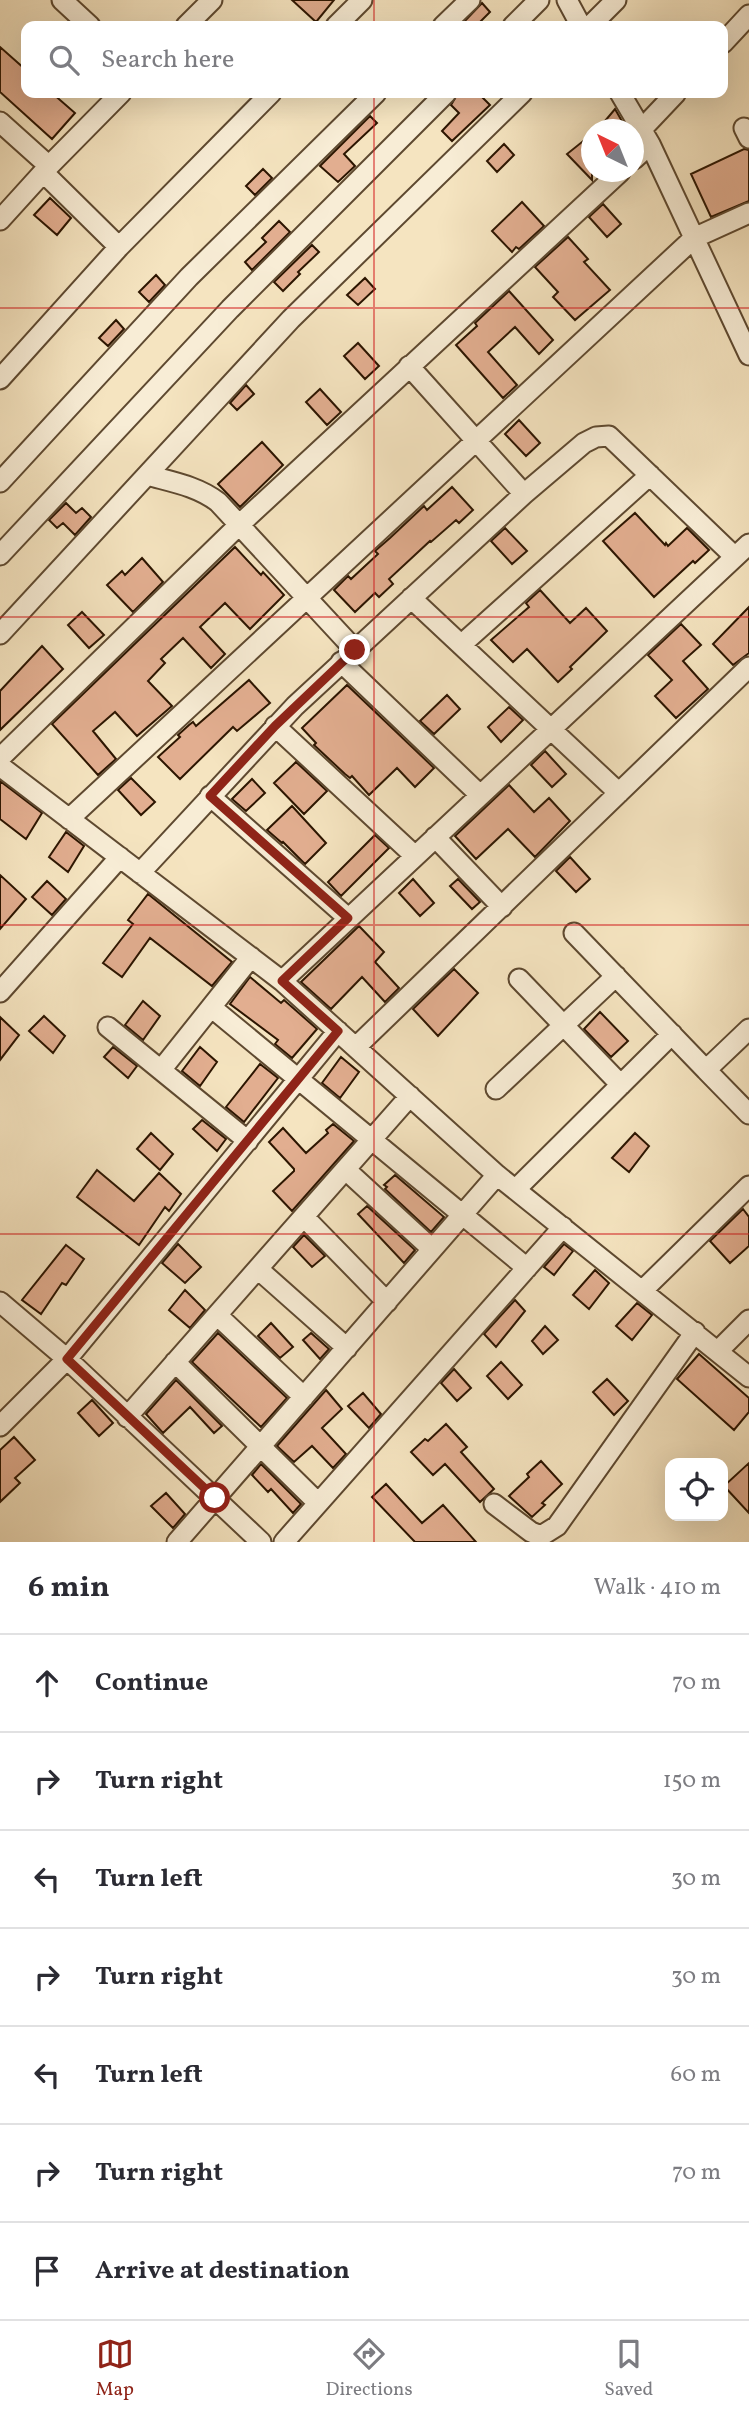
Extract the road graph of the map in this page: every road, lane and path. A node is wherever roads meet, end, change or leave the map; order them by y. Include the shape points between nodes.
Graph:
1 (62, 0) edge
2 (212, 0) edge
3 (362, 0) edge
4 (470, 0) edge
5 (539, 0) edge
6 (567, 0) edge
7 (616, 0) edge
8 (749, 15) edge
9 (85, 21) edge
10 (191, 21) edge
11 (342, 21) edge
12 (448, 21) edge
13 (518, 21) edge
14 (578, 21) edge
15 (595, 21) edge
16 (728, 38) edge
17 (116, 98) edge
18 (266, 98) edge
19 (371, 98) edge
20 (441, 98) edge
21 (517, 98) edge
22 (623, 98) edge
23 (673, 98) edge
24 (0, 122) edge
25 (646, 137) junction
26 (644, 141) edge
27 (46, 169) junction
28 (609, 182) edge
29 (749, 213) edge
30 (0, 220) edge
31 (694, 238) junction
32 (119, 247) junction
33 (748, 350) edge
34 (410, 366) junction
35 (0, 379) edge
36 (477, 439) junction
37 (146, 475) junction
38 (650, 475) junction
39 (0, 482) edge
40 (524, 494) junction
41 (239, 525) junction
42 (742, 550) edge
43 (0, 555) edge
44 (411, 598) junction
45 (306, 599) junction
46 (0, 634) edge
47 (461, 645) junction
48 (348, 656) junction
49 (749, 667) edge
50 (275, 726) junction
51 (551, 729) junction
52 (0, 758) edge
53 (0, 766) edge
54 (619, 793) junction
55 (480, 795) junction
56 (210, 796) junction
57 (69, 819) junction
58 (435, 837) junction
59 (415, 856) junction
60 (120, 857) junction
61 (140, 873) junction
62 (502, 907) junction
63 (348, 918) junction
64 (575, 933) dead end
65 (251, 957) junction
66 (616, 976) junction
67 (519, 979) dead end
68 (282, 981) junction
69 (0, 992) edge
70 (211, 1007) junction
71 (564, 1025) junction
72 (108, 1027) dead end
73 (749, 1029) edge
74 (338, 1031) junction
75 (672, 1034) junction
76 (356, 1047) junction
77 (161, 1070) junction
78 (706, 1070) junction
79 (298, 1079) junction
80 (621, 1084) junction
81 (496, 1089) dead end
82 (411, 1096) junction
83 (749, 1114) edge
84 (372, 1140) junction
85 (247, 1141) junction
86 (345, 1170) junction
87 (497, 1175) junction
88 (749, 1186) edge
89 (516, 1189) junction
90 (462, 1215) junction
91 (304, 1217) junction
92 (563, 1227) junction
93 (432, 1249) junction
94 (527, 1268) junction
95 (258, 1269) junction
96 (643, 1290) junction
97 (387, 1301) junction
98 (0, 1302) edge
99 (217, 1315) junction
100 (749, 1320) edge
101 (695, 1332) junction
102 (347, 1348) junction
103 (718, 1351) junction
104 (67, 1359) junction
105 (175, 1362) junction
106 (749, 1377) edge
107 (304, 1397) junction
108 (127, 1417) junction
109 (0, 1426) edge
110 (261, 1446) junction
111 (215, 1498) junction
112 (318, 1503) junction
113 (495, 1504) dead end
114 (177, 1542) edge
115 (261, 1542) edge
116 (284, 1542) edge

1 - 9 street
2 - 10 street
3 - 11 street
4 - 12 street
5 - 13 street
6 - 14 street
7 - 15 street
8 - 16 street
17 - 27 street
18 - 32 street
19 - 39 street via 204,262
20 - 43 street via 247,291
21 - 37 street via 317,293
22 - 25 street
23 - 25 street
24 - 27 street
25 - 26 street
25 - 31 street
27 - 30 street
27 - 32 street
28 - 34 street
29 - 31 street
31 - 33 street
31 - 36 street
32 - 35 street
34 - 36 street
34 - 41 street
36 - 40 street
36 - 45 street
37 - 41 street via 206,493
37 - 46 street
38 - 40 street via 609,436 596,437
38 - 42 street
38 - 47 street
40 - 44 street
41 - 45 street
41 - 52 street
42 - 51 street
44 - 47 street
44 - 48 street
45 - 48 street
45 - 57 street
47 - 51 street
48 - 50 street
48 - 55 street
49 - 54 street
50 - 56 street
50 - 59 street
51 - 54 street
51 - 55 street
53 - 57 street
54 - 62 street
55 - 58 street
56 - 61 street
56 - 63 street
57 - 60 street
58 - 59 street
58 - 62 street
59 - 63 street
60 - 61 street
60 - 69 street
61 - 65 street
62 - 76 street
63 - 68 street
64 - 66 street
65 - 68 street
65 - 70 street
66 - 71 street
66 - 75 street
67 - 71 street
68 - 74 street
70 - 77 street
70 - 79 street
71 - 80 street
71 - 81 street
72 - 77 street
73 - 78 street
74 - 76 street
74 - 79 street
75 - 78 street
75 - 80 street
76 - 82 street
77 - 85 street
78 - 83 street
79 - 84 street
79 - 85 street
80 - 89 street
82 - 84 street
82 - 87 street
84 - 86 street
84 - 90 street
85 - 104 street
86 - 91 street
86 - 93 street
87 - 89 street
87 - 90 street
88 - 96 street
89 - 92 street
90 - 93 street
90 - 94 street
91 - 95 street
91 - 97 street
92 - 94 street
92 - 96 street
93 - 97 street
94 - 112 street
95 - 99 street
95 - 102 street
96 - 101 street
97 - 102 street
98 - 104 street
99 - 105 street
99 - 107 street
100 - 103 street
101 - 103 street
101 - 113 street via 557,1526 541,1536
102 - 107 street
103 - 106 street
104 - 108 street
104 - 109 street
105 - 108 street
105 - 110 street
107 - 110 street
108 - 111 street
110 - 111 street
110 - 112 street
111 - 114 street
111 - 115 street
112 - 116 street

